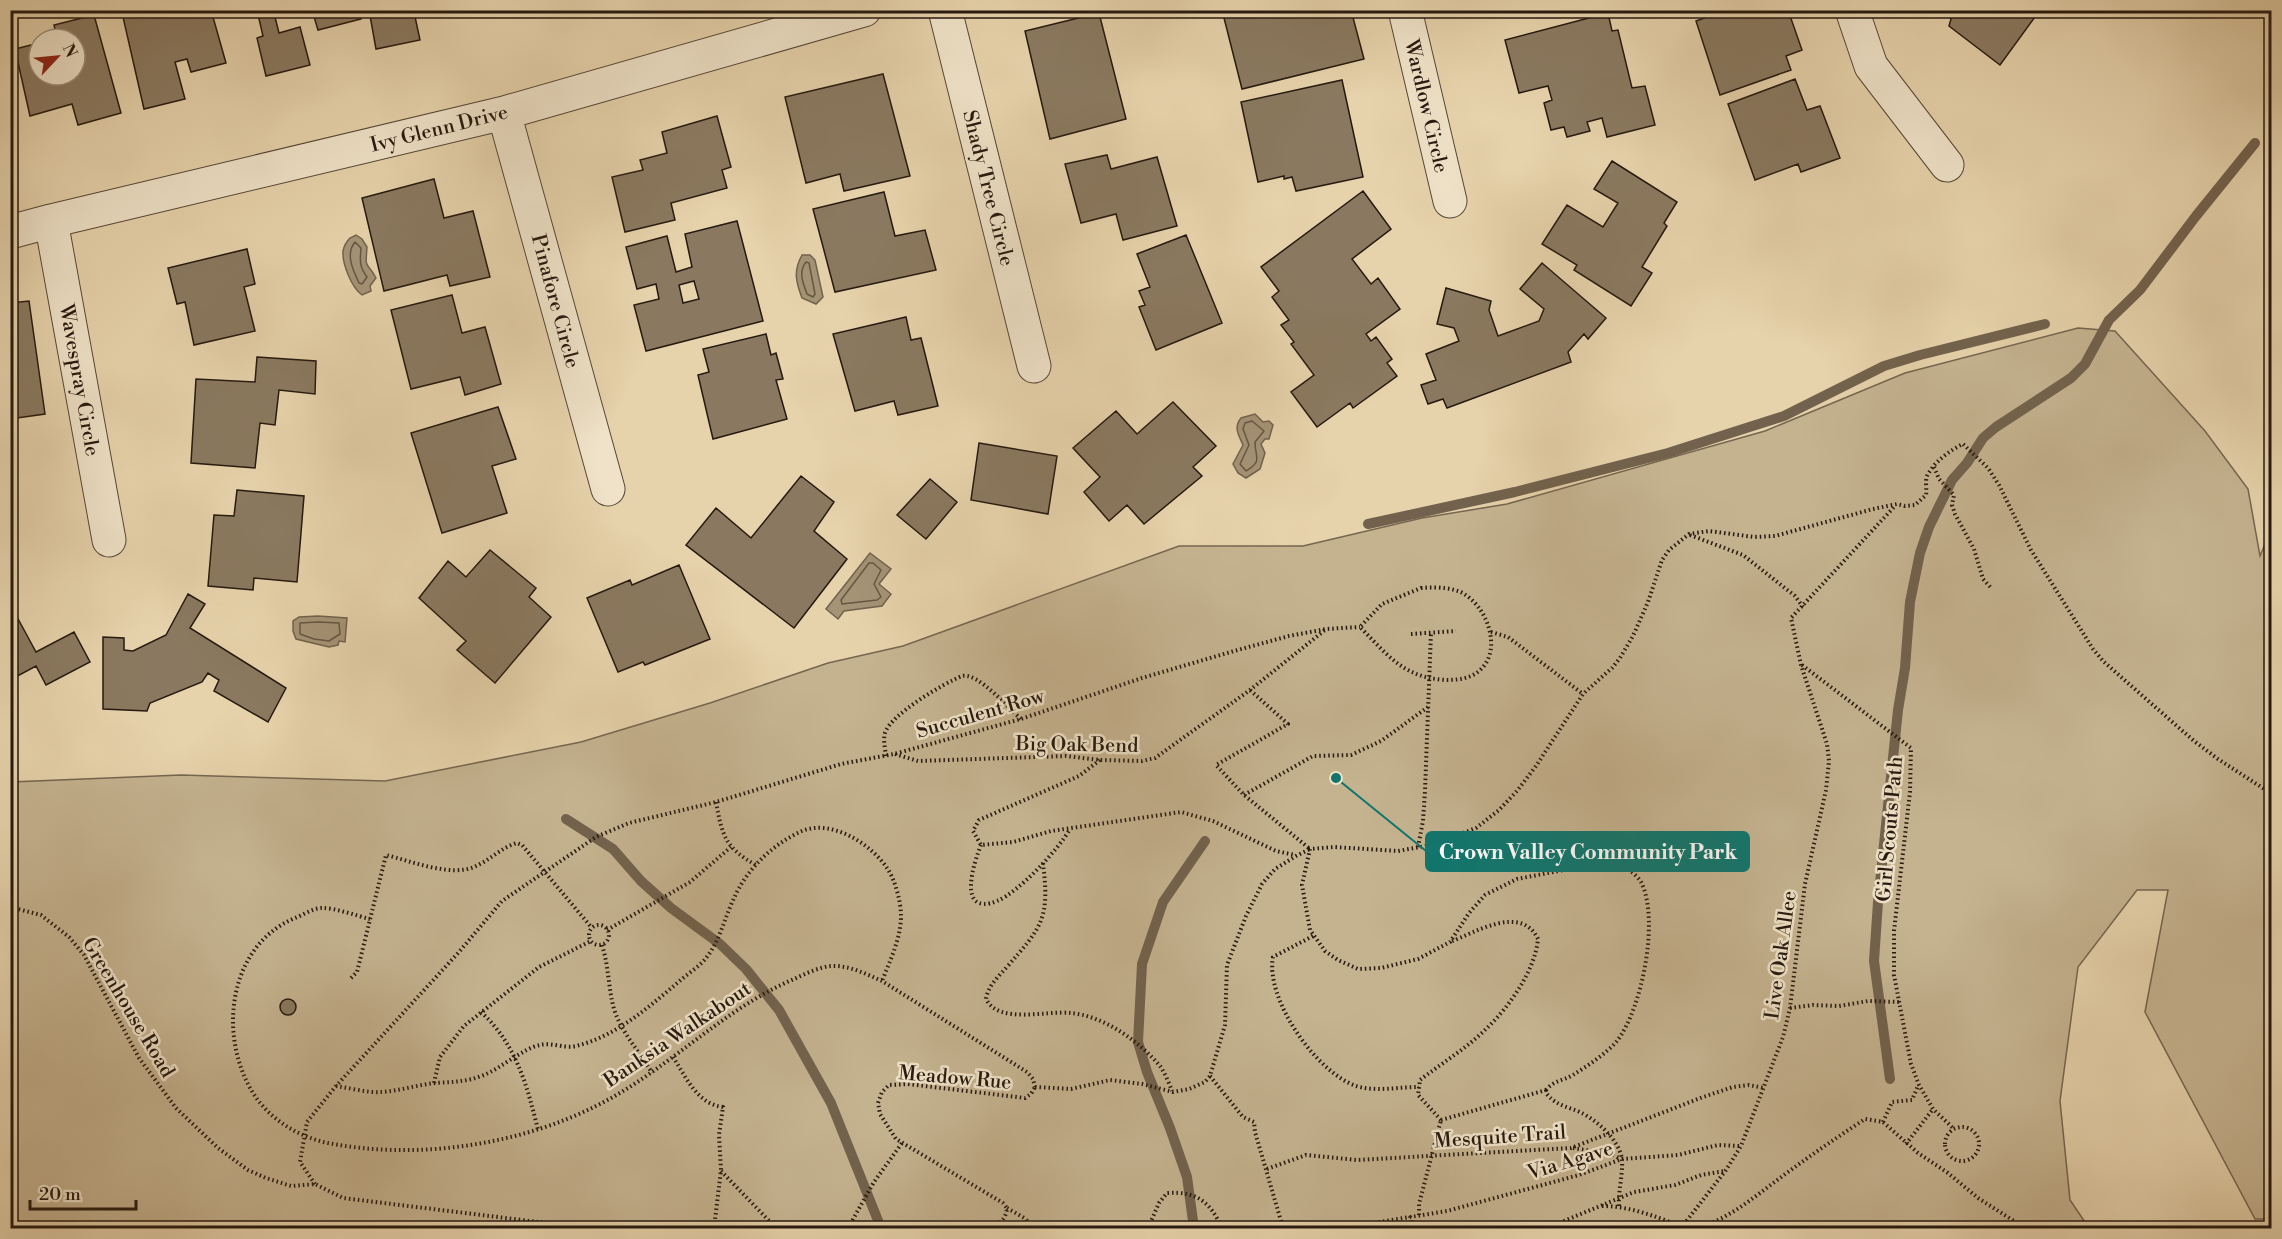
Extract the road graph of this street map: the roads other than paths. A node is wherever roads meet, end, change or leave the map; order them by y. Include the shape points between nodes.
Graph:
1 (864, 10) edge
2 (945, 10) edge
3 (1405, 10) edge
4 (1852, 10) edge
5 (504, 112) junction
6 (1947, 165) dead end
7 (1450, 201) dead end
8 (51, 220) junction
9 (10, 232) edge
10 (1034, 366) dead end
11 (608, 489) dead end
12 (109, 540) dead end

1 - 5 street, Ivy Glenn Drive
2 - 10 street, Shady Tree Circle
3 - 7 street, Wardlow Circle
4 - 6 street via 1871,66
5 - 8 street, Ivy Glenn Drive
5 - 11 street, Pinafore Circle
8 - 9 street, Ivy Glenn Drive
8 - 12 street, Wavespray Circle

